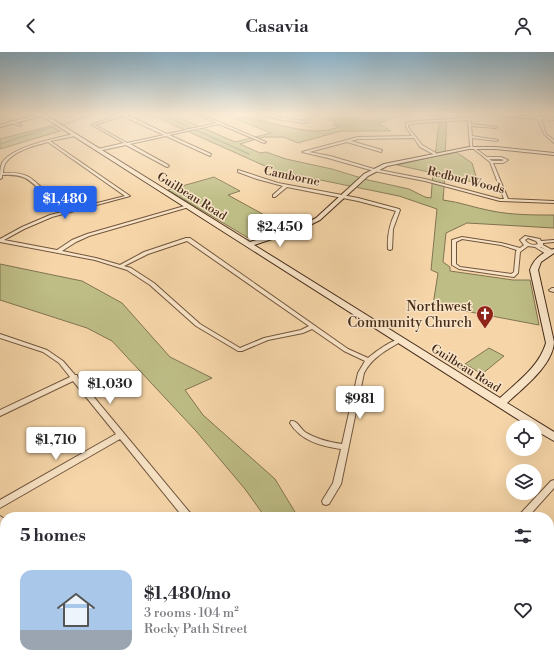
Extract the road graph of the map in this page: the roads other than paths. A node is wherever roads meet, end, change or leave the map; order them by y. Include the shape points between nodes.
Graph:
1 (43, 143) edge
2 (51, 143) edge
3 (87, 143) edge
4 (134, 143) edge
5 (184, 143) edge
6 (340, 143) edge
7 (352, 143) edge
8 (419, 143) edge
9 (471, 143) edge
10 (128, 144) junction
11 (473, 148) junction
12 (99, 150) junction
13 (380, 152) dead end
14 (435, 154) junction
15 (554, 154) edge
16 (210, 155) dead end
17 (488, 158) junction
18 (491, 162) junction
19 (167, 166) dead end
20 (238, 170) dead end
21 (374, 170) junction
22 (0, 176) edge
23 (287, 185) junction
24 (44, 192) dead end
25 (274, 196) dead end
26 (343, 196) junction
27 (507, 201) junction
28 (554, 202) edge
29 (188, 206) junction
30 (0, 241) edge
31 (554, 241) edge
32 (528, 244) junction
33 (540, 244) junction
34 (252, 246) junction
35 (390, 249) dead end
36 (520, 249) junction
37 (58, 252) junction
38 (552, 252) edge
39 (121, 266) junction
40 (312, 327) junction
41 (0, 336) edge
42 (400, 340) junction
43 (367, 360) junction
44 (75, 377) junction
45 (501, 403) junction
46 (0, 413) edge
47 (293, 423) dead end
48 (121, 435) junction
49 (554, 437) edge
50 (344, 447) junction
51 (554, 483) edge
52 (326, 501) dead end
53 (0, 504) edge
54 (184, 512) edge
55 (528, 512) edge

1 - 22 street via 10,156 4,162
2 - 30 street via 128,196 51,216
3 - 12 main road, Guilbeau Road
4 - 10 street
5 - 16 street
6 - 21 street, Redbud Woods via 304,152
7 - 13 street
8 - 14 street
9 - 11 street
10 - 12 street
10 - 19 street
11 - 14 main road
11 - 15 main road
11 - 17 street
12 - 29 main road, Guilbeau Road
14 - 21 main road via 394,162
17 - 18 street
17 - 18 street via 506,160
18 - 27 street
20 - 23 street, Camborne via 257,178
21 - 26 main road
21 - 27 street, Redbud Woods
22 - 24 street via 18,173 27,176
23 - 25 street
23 - 26 street, Camborne
26 - 34 main road via 323,216 287,236
26 - 35 street, Camborne via 398,210 389,236
27 - 28 street, Redbud Woods
29 - 34 main road, Guilbeau Road
29 - 37 street via 88,235
30 - 37 street
31 - 33 street
32 - 33 street
32 - 33 street via 522,241 523,238 533,238
32 - 36 street
33 - 38 street via 537,247
34 - 42 main road, Guilbeau Road
36 - 36 street via 516,258 516,273 512,276 459,268 454,265 454,241 457,239
37 - 39 street
38 - 45 main road via 538,260 534,270 550,343 548,352 539,366
39 - 40 street via 152,284 198,325 240,350 266,339
39 - 40 street via 146,253 188,239
40 - 43 street via 351,354
41 - 44 street via 54,356
42 - 43 street
42 - 45 main road, Guilbeau Road
43 - 50 street via 361,373
44 - 46 street
44 - 48 street
45 - 49 main road, Guilbeau Road
47 - 50 street via 298,431 308,437
48 - 53 street
48 - 54 street
50 - 52 street via 337,484
51 - 55 street

